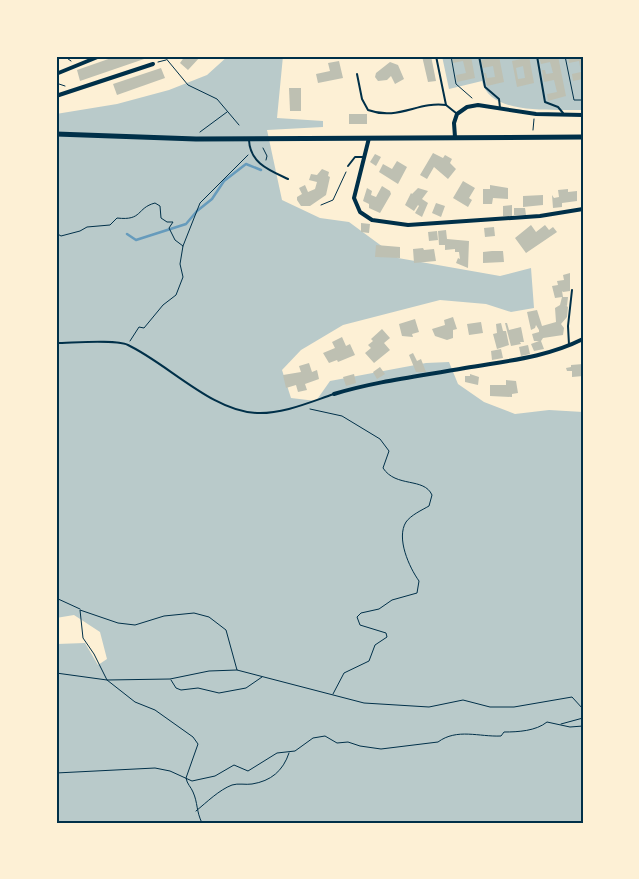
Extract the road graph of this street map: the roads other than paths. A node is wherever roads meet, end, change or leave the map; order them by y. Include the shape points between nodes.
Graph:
1 (100, 56) edge
2 (436, 56) edge
3 (479, 56) edge
4 (537, 56) edge
5 (152, 64) road end
6 (56, 74) edge
7 (357, 74) dead end
8 (56, 96) edge
9 (446, 105) junction
10 (500, 108) junction
11 (457, 114) junction
12 (564, 115) junction
13 (583, 115) edge
14 (56, 134) edge
15 (455, 137) junction
16 (583, 137) edge
17 (369, 138) junction
18 (248, 139) junction
19 (364, 157) junction
20 (348, 166) road end
21 (288, 179) dead end
22 (583, 209) edge
23 (572, 290) dead end
24 (583, 339) edge
25 (56, 343) edge
26 (569, 345) junction
27 (334, 394) joint

1 - 6 street
2 - 9 lane
3 - 10 lane via 485,88 499,99
4 - 12 lane via 545,102 558,107
5 - 8 street
7 - 9 lane via 362,99 368,110 400,113 428,105
9 - 11 lane
10 - 11 street via 478,105
10 - 12 street
11 - 15 street
12 - 13 street
14 - 18 main road
15 - 16 main road
15 - 17 main road
17 - 18 main road
17 - 19 street
18 - 21 lane via 250,154
19 - 20 lane via 355,158
19 - 22 street via 354,190 355,203 365,218 377,222 408,225
23 - 26 lane
24 - 26 street
25 - 27 lane via 127,344 238,411 274,412
26 - 27 street via 518,361 364,385

